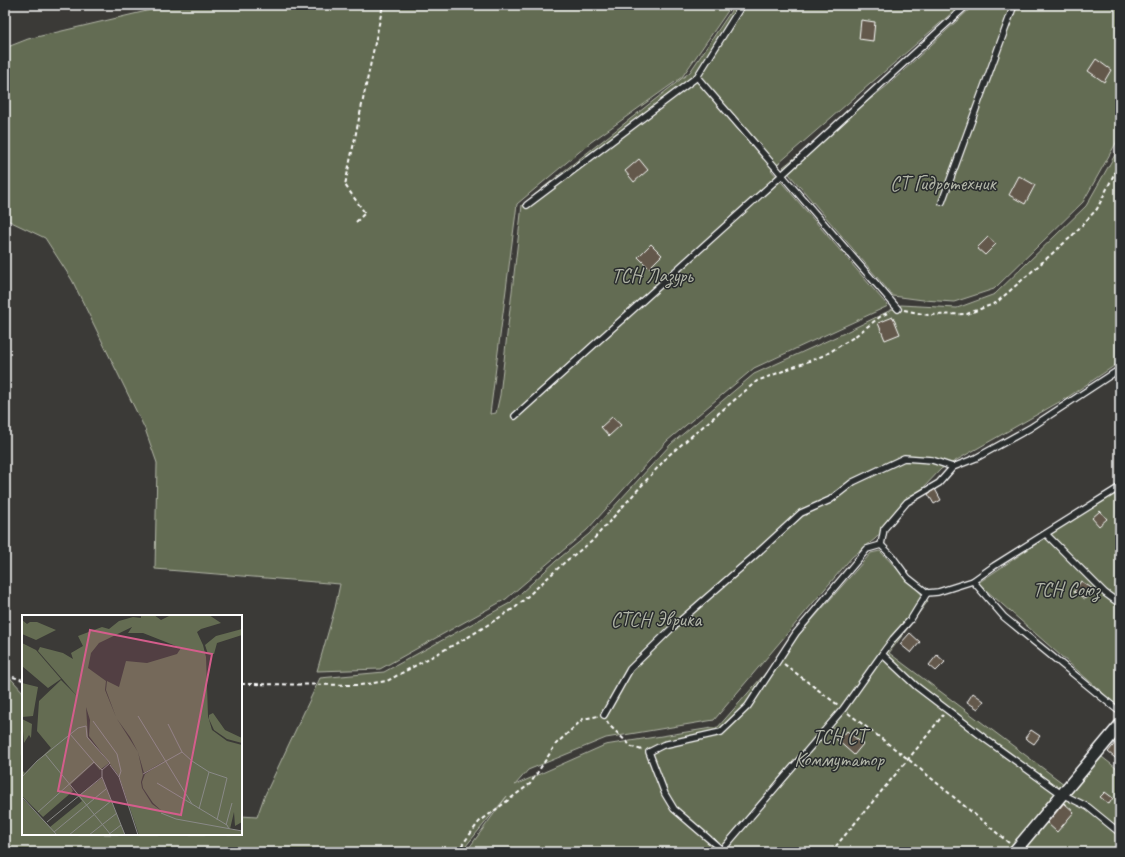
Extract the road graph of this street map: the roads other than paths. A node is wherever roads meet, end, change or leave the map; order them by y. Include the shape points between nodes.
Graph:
1 (742, 5) edge
2 (967, 5) edge
3 (1014, 5) edge
4 (697, 77) junction
5 (782, 175) junction
6 (942, 202) dead end
7 (527, 205) dead end
8 (898, 309) road end
9 (1120, 370) edge
10 (515, 416) dead end
11 (953, 467) junction
12 (1120, 487) edge
13 (1046, 534) junction
14 (881, 545) junction
15 (973, 581) junction
16 (927, 593) junction
17 (1120, 604) edge
18 (882, 654) junction
19 (1120, 712) edge
20 (604, 715) road end
21 (1120, 725) edge
22 (1063, 794) junction
23 (1120, 833) edge
24 (723, 851) edge
25 (1015, 851) edge

1 - 4 lane
2 - 5 lane
3 - 6 lane
4 - 5 lane
4 - 7 lane
5 - 8 lane
5 - 10 lane
9 - 11 lane via 1030,428 976,458
11 - 14 lane via 939,483 907,502 884,529
11 - 20 lane via 932,460 904,458 853,482 830,500 801,513 673,627 630,669
12 - 13 lane
13 - 15 lane
13 - 17 lane via 1105,594
14 - 16 lane via 908,578
14 - 24 lane via 867,549 796,633 748,706 721,732 663,745 649,752 665,794 674,809
15 - 16 lane
15 - 19 lane via 1004,617
16 - 18 lane via 911,619
18 - 22 lane via 916,686
18 - 24 lane via 843,709
21 - 22 street
22 - 23 lane via 1088,807
22 - 25 street

